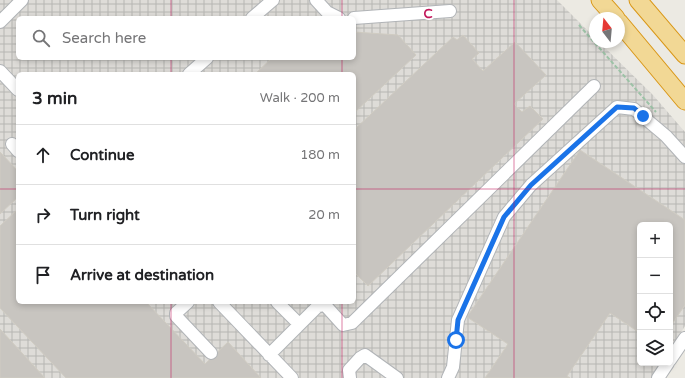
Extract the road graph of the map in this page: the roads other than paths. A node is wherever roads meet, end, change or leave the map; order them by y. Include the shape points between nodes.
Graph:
1 (22, 0) edge
2 (273, 0) edge
3 (316, 0) edge
4 (641, 2) edge
5 (608, 10) edge
6 (450, 11) dead end
7 (254, 16) edge
8 (335, 16) edge
9 (356, 18) edge
10 (0, 22) edge
11 (685, 55) edge
12 (205, 60) edge
13 (0, 71) edge
14 (191, 72) edge
15 (594, 86) dead end
16 (16, 88) edge
17 (685, 101) edge
18 (685, 157) edge
19 (186, 304) edge
20 (221, 304) edge
21 (279, 304) edge
22 (299, 324) junction
23 (685, 338) edge
24 (211, 353) dead end
25 (269, 354) junction
26 (673, 356) edge
27 (666, 366) edge
28 (292, 378) edge
29 (350, 378) edge
30 (397, 378) edge
31 (448, 378) edge
32 (658, 378) edge

1 - 10 street
2 - 7 street
3 - 8 street via 327,12
4 - 11 highway
5 - 17 highway
6 - 9 street
12 - 14 street
13 - 16 street
15 - 22 street via 352,323 343,325 322,304
18 - 31 street via 634,108 617,107 531,185 504,217 476,278 458,320 453,367
19 - 24 street via 176,316
20 - 25 street
21 - 22 street
22 - 25 street
23 - 26 street
25 - 28 street
27 - 32 street
29 - 30 street via 349,370 365,355

